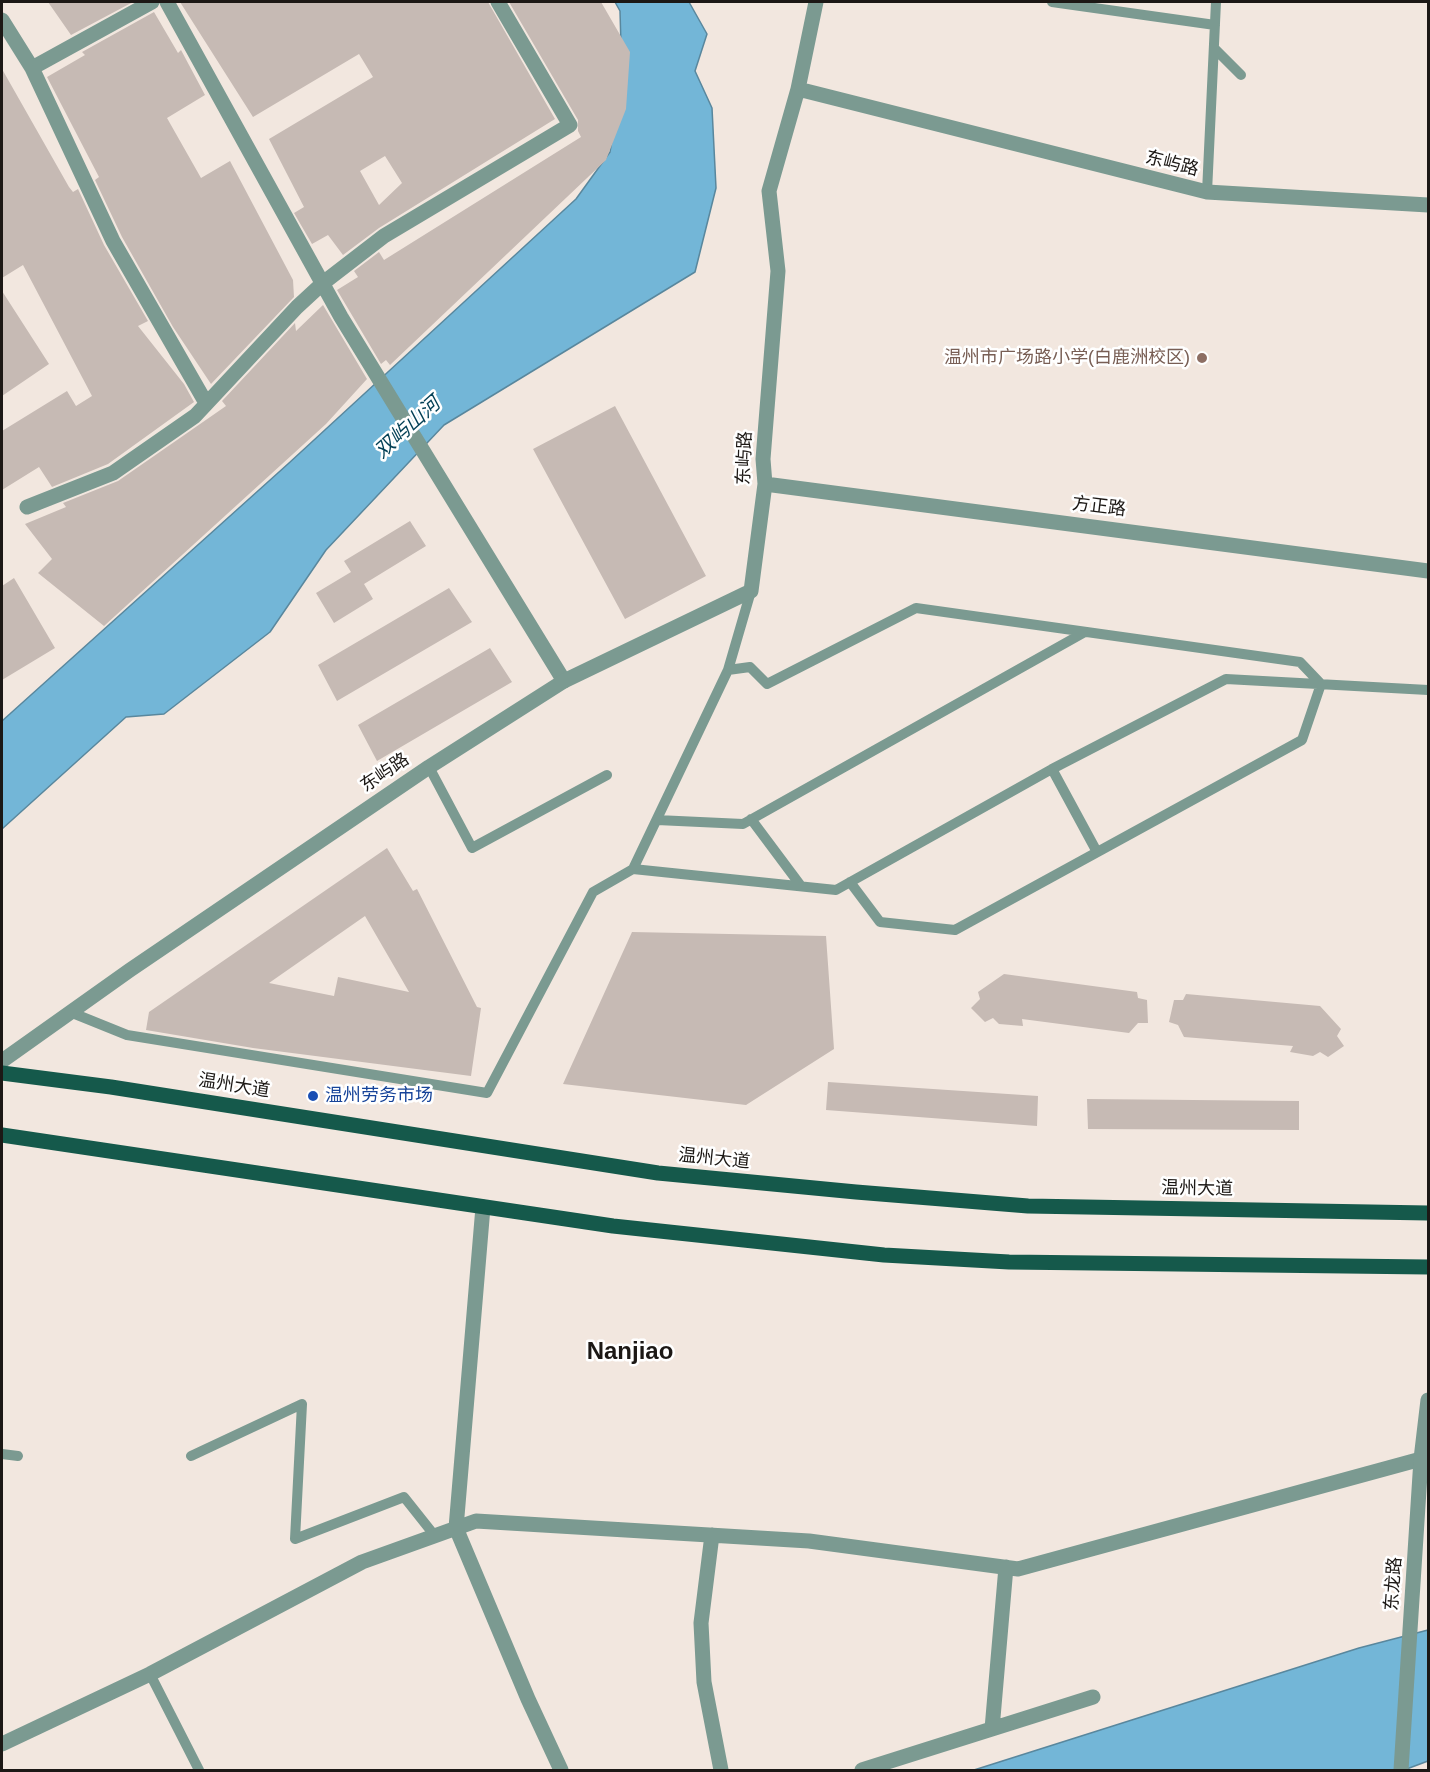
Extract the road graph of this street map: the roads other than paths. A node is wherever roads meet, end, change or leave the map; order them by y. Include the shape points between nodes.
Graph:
1 (152, 2) edge
2 (167, 2) edge
3 (498, 2) edge
4 (816, 2) edge
5 (1052, 2) edge
6 (1216, 2) edge
7 (2, 20) edge
8 (1215, 25) junction
9 (1214, 48) junction
10 (32, 68) junction
11 (1241, 75) dead end
12 (798, 89) junction
13 (1207, 192) junction
14 (1428, 205) edge
15 (323, 283) junction
16 (206, 403) junction
17 (765, 484) junction
18 (27, 507) dead end
19 (1428, 571) edge
20 (751, 591) junction
21 (1085, 632) junction
22 (728, 670) junction
23 (564, 681) junction
24 (1321, 684) junction
25 (1428, 690) edge
26 (429, 767) junction
27 (1052, 769) junction
28 (607, 775) dead end
29 (751, 819) junction
30 (657, 820) junction
31 (1097, 852) junction
32 (633, 869) junction
33 (850, 882) junction
34 (801, 886) junction
35 (70, 1012) junction
36 (2, 1061) edge
37 (2, 1073) edge
38 (2, 1135) edge
39 (483, 1207) junction
40 (1428, 1213) edge
41 (1428, 1266) edge
42 (1428, 1400) edge
43 (2, 1454) edge
44 (18, 1456) dead end
45 (191, 1456) dead end
46 (1421, 1459) junction
47 (456, 1528) junction
48 (712, 1535) junction
49 (435, 1536) junction
50 (1006, 1567) junction
51 (150, 1674) junction
52 (1093, 1697) dead end
53 (992, 1729) junction
54 (2, 1744) edge
55 (199, 1770) edge
56 (561, 1770) edge
57 (721, 1770) edge
58 (862, 1770) edge
59 (1401, 1770) edge

1 - 10 street
2 - 15 street
3 - 15 street via 570,125 384,236
4 - 12 street
5 - 8 lane
6 - 8 lane
7 - 10 street
8 - 9 lane
9 - 11 lane
9 - 13 lane
10 - 16 street via 113,241
12 - 13 street, 东屿路
12 - 17 street, 东屿路 via 769,191 778,271 763,459
13 - 14 street, 东屿路
15 - 16 street
15 - 23 street
16 - 18 street via 195,416 114,473
17 - 19 street, 方正路
17 - 20 street, 东屿路
20 - 22 lane
20 - 23 street, 东屿路
21 - 22 lane via 916,608 767,684 750,667
21 - 24 lane via 1300,662
21 - 29 lane
22 - 30 lane
23 - 26 street, 东屿路
24 - 25 lane
24 - 27 lane via 1226,679
24 - 31 lane via 1302,740
26 - 28 lane via 472,848
26 - 35 street, 东屿路
27 - 31 lane
27 - 33 lane
29 - 30 lane via 742,824
29 - 34 lane
30 - 32 lane
31 - 33 lane via 956,930 880,922
32 - 34 lane
32 - 35 lane via 594,892 487,1093 127,1035
33 - 34 lane via 836,890
35 - 36 street, 东屿路
37 - 40 main road, 温州大道 via 658,1173 1028,1206
38 - 39 main road
39 - 41 main road via 613,1226 884,1255 1021,1263
39 - 47 street
42 - 46 street, 东龙路
43 - 44 lane
45 - 49 lane via 302,1404 295,1539 404,1497
46 - 50 street via 1018,1569
46 - 59 street, 东龙路
47 - 48 street via 476,1521
47 - 49 street
47 - 56 street
48 - 50 street via 809,1541
48 - 57 street via 701,1623 704,1682
49 - 51 street via 362,1562
50 - 53 street
51 - 54 street
51 - 55 lane
52 - 53 street
53 - 58 street

